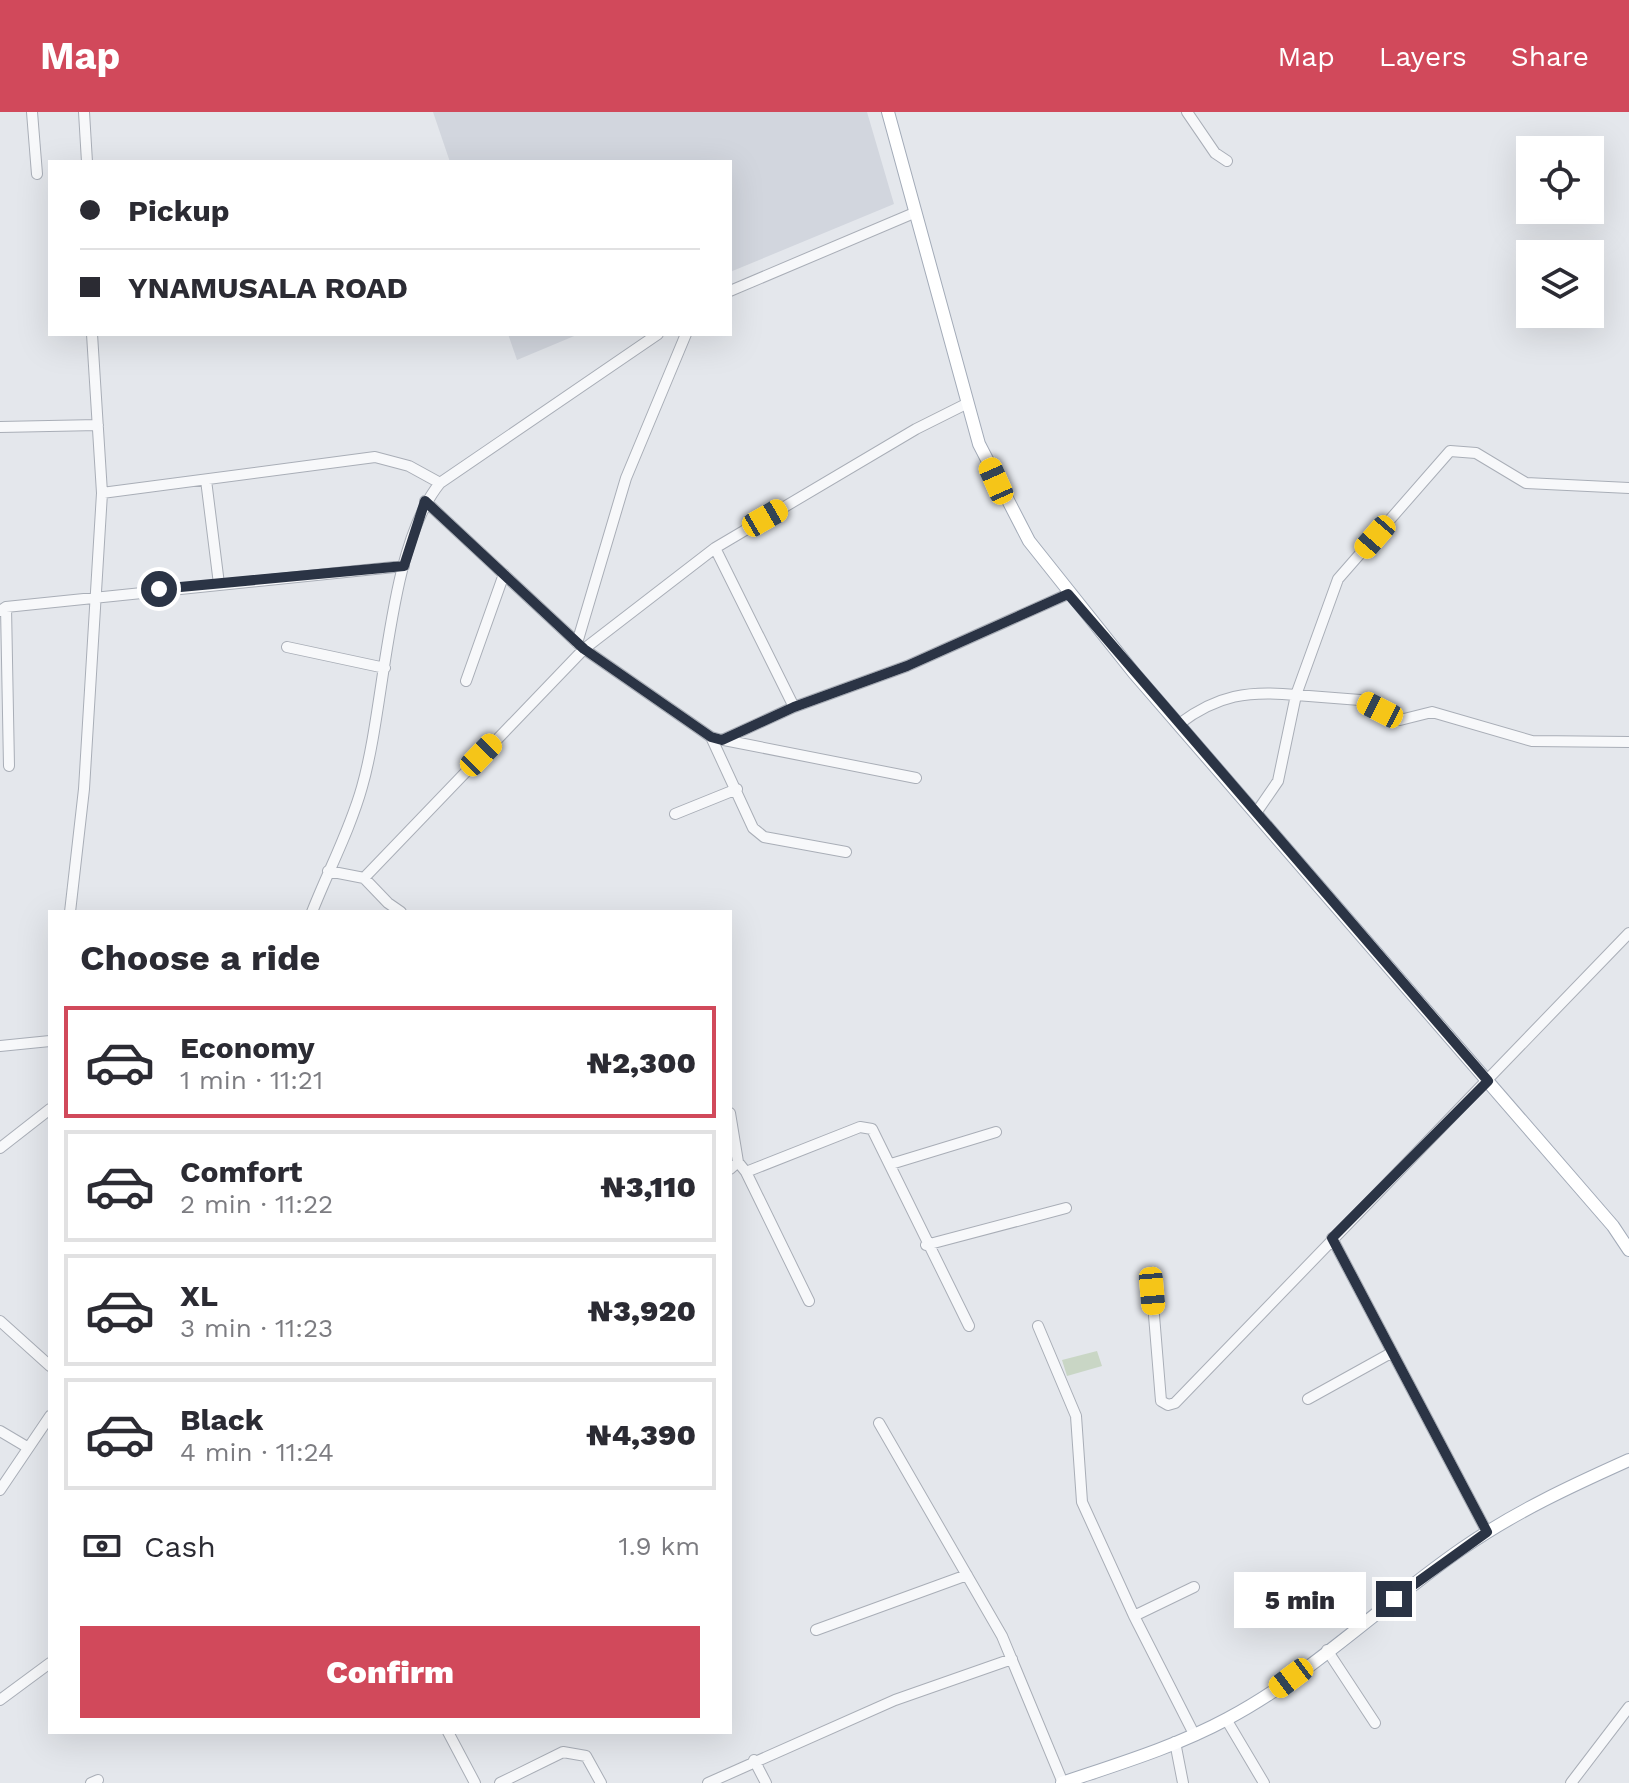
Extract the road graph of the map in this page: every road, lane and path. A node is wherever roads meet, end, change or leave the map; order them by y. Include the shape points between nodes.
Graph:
1 (32, 112) edge
2 (84, 112) edge
3 (888, 112) edge
4 (1187, 112) edge
5 (87, 160) edge
6 (1227, 161) dead end
7 (37, 174) dead end
8 (914, 213) junction
9 (732, 290) edge
10 (92, 336) edge
11 (655, 336) edge
12 (685, 336) edge
13 (966, 404) junction
14 (98, 425) junction
15 (0, 427) edge
16 (206, 480) junction
17 (440, 483) junction
18 (1629, 488) edge
19 (102, 493) junction
20 (425, 501) junction
21 (715, 548) junction
22 (404, 566) junction
23 (504, 574) junction
24 (219, 584) junction
25 (1068, 594) junction
26 (96, 595) junction
27 (3, 609) edge
28 (581, 646) junction
29 (287, 647) dead end
30 (385, 668) junction
31 (466, 681) dead end
32 (1296, 695) junction
33 (794, 707) junction
34 (1179, 724) junction
35 (716, 738) junction
36 (1629, 742) edge
37 (9, 766) dead end
38 (916, 778) dead end
39 (737, 789) junction
40 (1256, 813) junction
41 (675, 814) dead end
42 (846, 852) dead end
43 (328, 871) junction
44 (364, 878) junction
45 (70, 910) edge
46 (313, 910) edge
47 (398, 910) edge
48 (1629, 933) edge
49 (48, 1041) edge
50 (1, 1044) edge
51 (1488, 1081) junction
52 (48, 1111) edge
53 (996, 1132) dead end
54 (732, 1139) edge
55 (0, 1148) edge
56 (891, 1164) junction
57 (734, 1165) edge
58 (746, 1172) junction
59 (1066, 1208) dead end
60 (1332, 1238) junction
61 (926, 1245) junction
62 (1627, 1245) edge
63 (1152, 1291) dead end
64 (809, 1301) dead end
65 (0, 1321) edge
66 (969, 1326) dead end
67 (1038, 1326) dead end
68 (1391, 1353) junction
69 (48, 1364) edge
70 (1308, 1399) dead end
71 (48, 1419) edge
72 (879, 1423) dead end
73 (0, 1431) edge
74 (27, 1447) junction
75 (1629, 1460) edge
76 (1, 1488) edge
77 (1487, 1532) junction
78 (967, 1575) junction
79 (1194, 1587) dead end
80 (1134, 1616) junction
81 (816, 1630) dead end
82 (1327, 1650) junction
83 (1012, 1659) junction
84 (48, 1664) edge
85 (0, 1700) edge
86 (1629, 1707) edge
87 (1226, 1719) junction
88 (1625, 1721) edge
89 (1375, 1723) dead end
90 (449, 1734) edge
91 (1194, 1734) junction
92 (1175, 1742) junction
93 (754, 1760) junction
94 (475, 1783) edge
95 (500, 1783) edge
96 (601, 1783) edge
97 (708, 1783) edge
98 (766, 1783) edge
99 (1063, 1783) edge
100 (1183, 1783) edge
101 (1264, 1783) edge
102 (1571, 1783) edge

1 - 7 street
2 - 5 street
3 - 8 main road
4 - 6 street via 1215,153
8 - 9 street
8 - 13 main road
10 - 14 street
11 - 17 street
12 - 28 street via 626,478
13 - 21 street
13 - 25 main road via 1013,515
14 - 15 street
14 - 19 street
16 - 17 street via 375,457 409,466
16 - 19 street
16 - 24 street
17 - 20 street
18 - 32 street via 1526,483 1476,453 1450,451 1338,579
19 - 26 street
20 - 22 street
20 - 23 street
21 - 28 street
21 - 33 street
22 - 24 street
22 - 30 street
23 - 28 street
23 - 31 street
24 - 26 street
25 - 33 street via 907,666
25 - 34 main road
26 - 27 street
26 - 45 street
27 - 37 street
28 - 35 street
28 - 44 street
29 - 30 street
30 - 43 street via 362,788
32 - 34 street via 1239,693 1203,706
32 - 36 street via 1360,700 1400,720 1432,712 1532,741
32 - 40 street via 1278,781
33 - 35 street
34 - 40 main road
35 - 38 street
35 - 39 street
39 - 41 street
39 - 42 street via 753,828 764,837
40 - 51 main road
43 - 44 street
43 - 46 street
44 - 47 street
48 - 51 street
49 - 50 street
51 - 60 street
51 - 62 main road
52 - 55 street
53 - 56 street
54 - 57 street
56 - 58 street via 872,1129 860,1127
56 - 61 street
57 - 58 street
58 - 64 street
59 - 61 street
60 - 63 street via 1168,1405 1161,1401
60 - 68 street
61 - 66 street
65 - 69 street
67 - 80 street via 1076,1416 1082,1502
68 - 70 street
68 - 77 street
71 - 74 street
72 - 78 street
73 - 74 street
74 - 76 street
75 - 77 main road via 1536,1502
77 - 82 main road
78 - 81 street
78 - 83 street
79 - 80 street
80 - 91 street
82 - 87 main road
82 - 89 street
83 - 93 street via 895,1700
83 - 99 street
84 - 85 street
86 - 88 street
87 - 91 main road
87 - 101 street
88 - 102 street
90 - 94 street
91 - 92 main road
92 - 99 main road
92 - 100 street
93 - 97 street
93 - 98 street
95 - 96 street via 563,1752 586,1756

